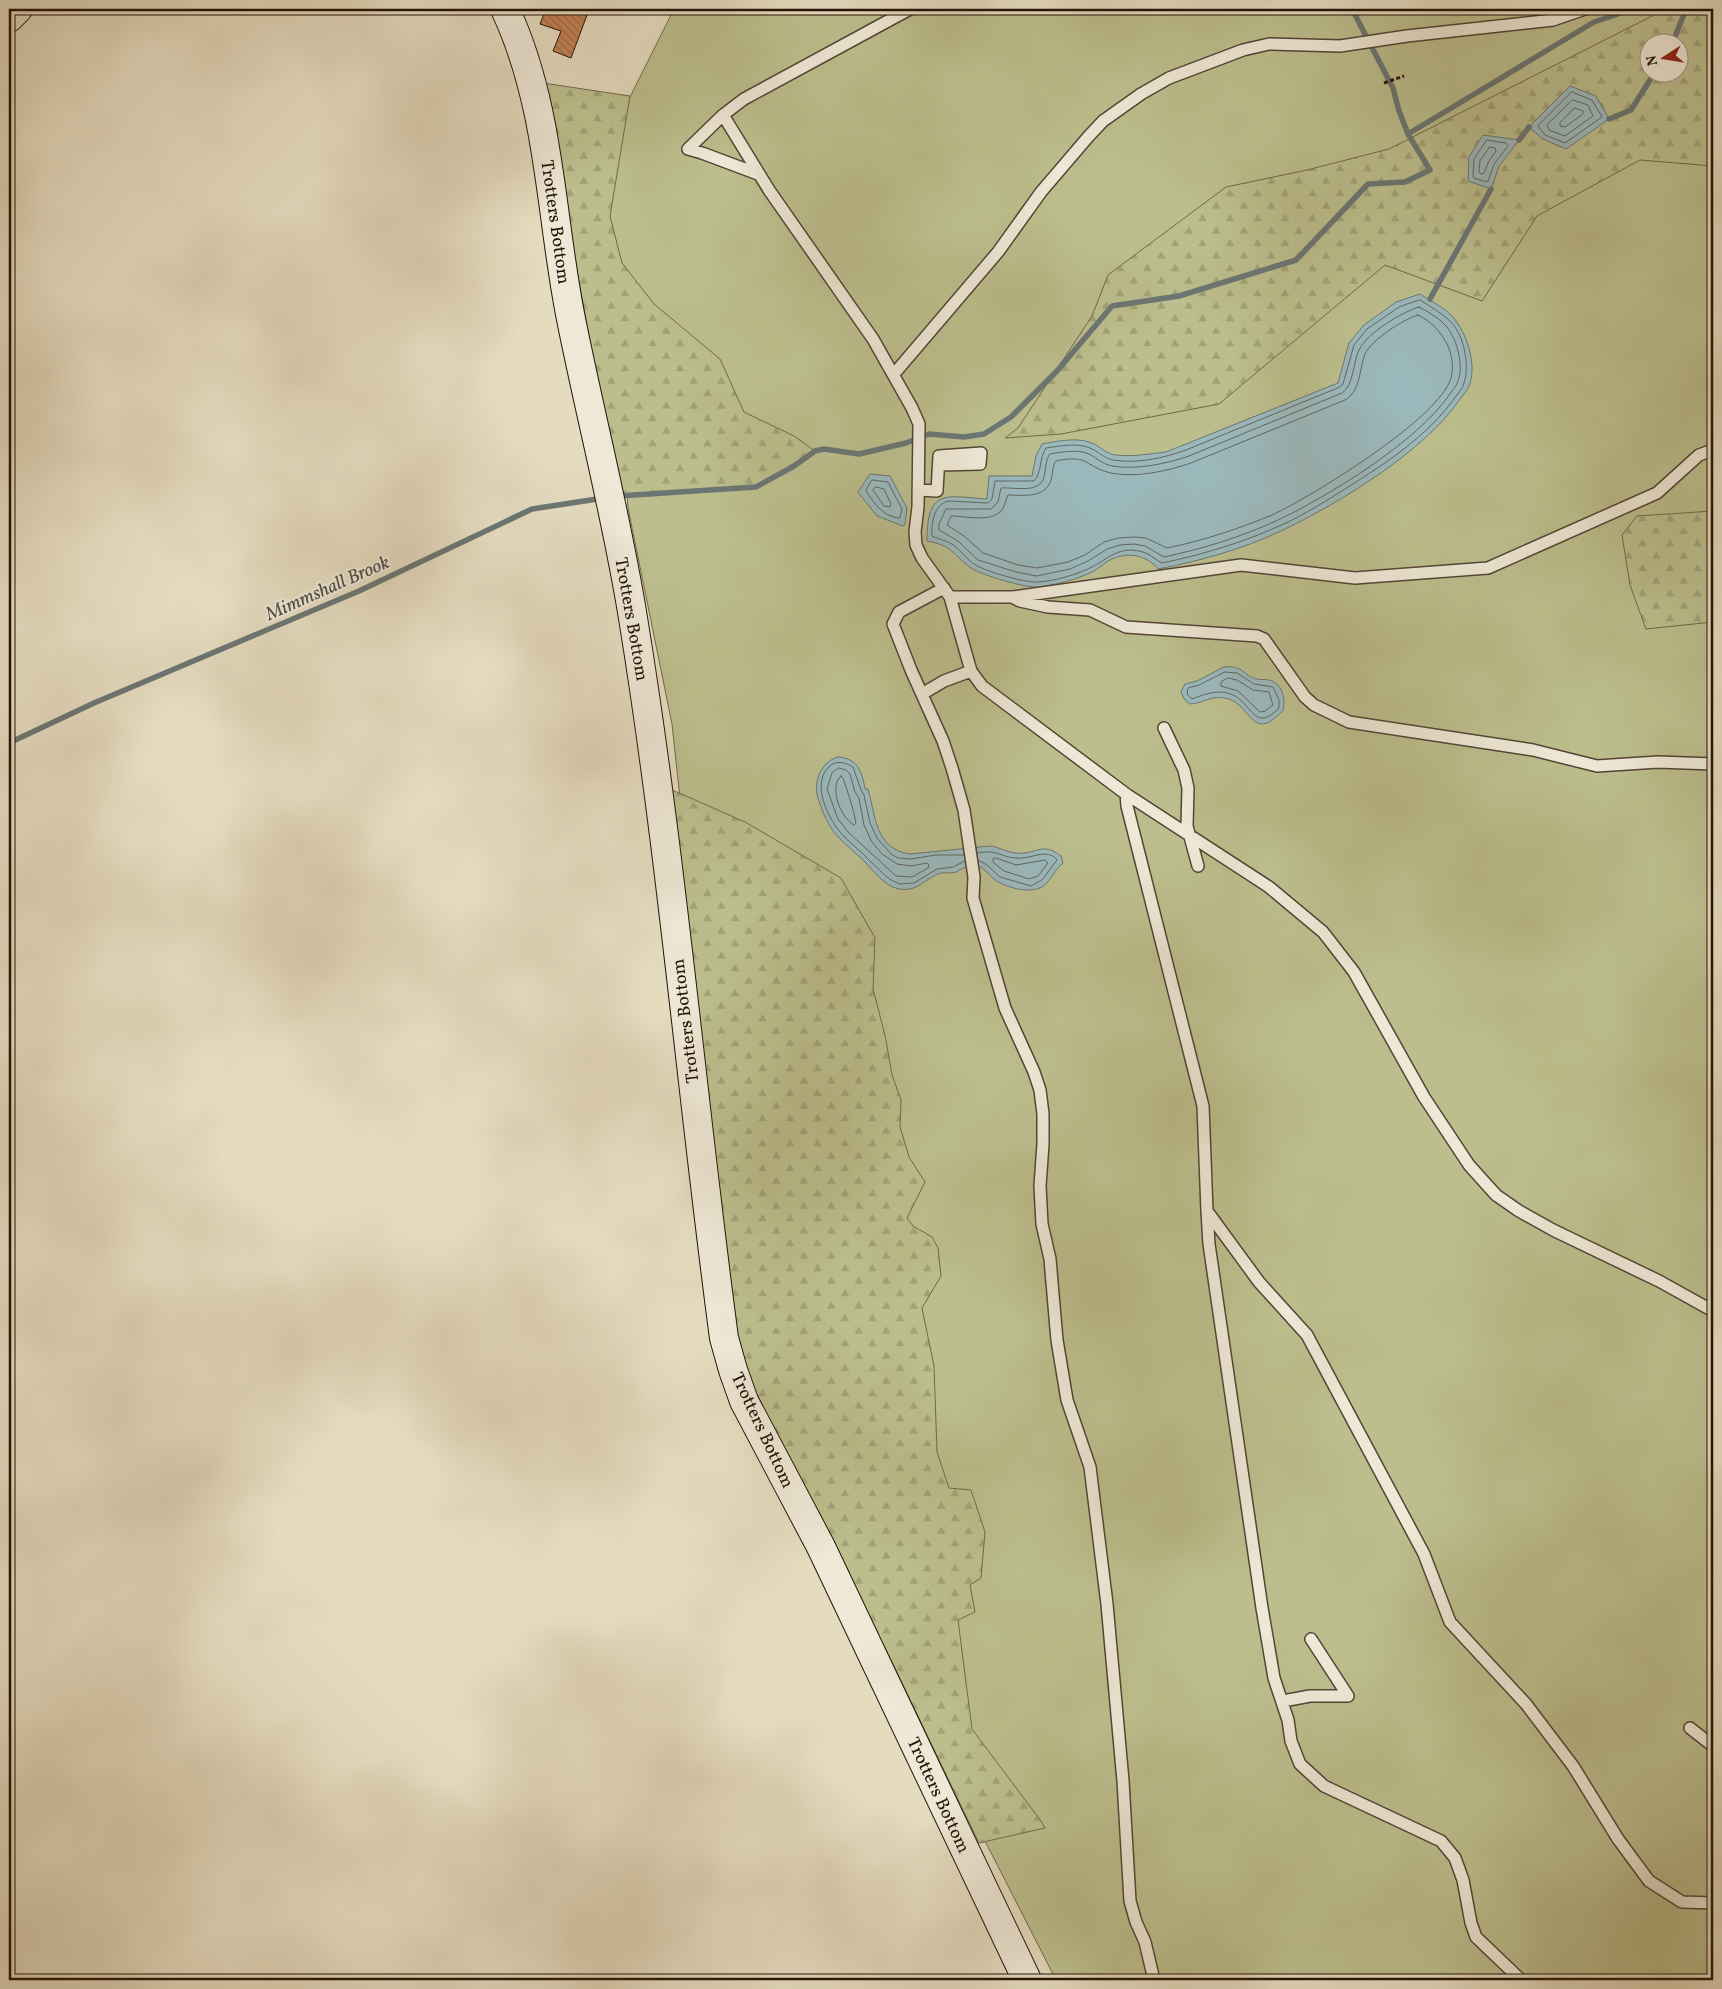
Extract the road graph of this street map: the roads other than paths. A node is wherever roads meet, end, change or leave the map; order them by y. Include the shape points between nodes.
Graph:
1 (18, 9) edge
2 (505, 9) edge
3 (910, 9) edge
4 (1585, 9) edge
5 (1558, 13) edge
6 (9, 18) edge
7 (723, 115) junction
8 (758, 174) junction
9 (894, 374) junction
10 (1713, 450) edge
11 (939, 465) dead end
12 (918, 490) junction
13 (947, 593) junction
14 (1012, 597) junction
15 (970, 670) junction
16 (922, 694) junction
17 (1164, 728) dead end
18 (1713, 764) edge
19 (1126, 794) junction
20 (1189, 833) junction
21 (1198, 866) dead end
22 (1207, 1211) junction
23 (1713, 1310) edge
24 (1311, 1639) dead end
25 (1283, 1701) junction
26 (1690, 1728) dead end
27 (1713, 1746) edge
28 (1713, 1903) edge
29 (1027, 1980) edge
30 (1154, 1980) edge
31 (1521, 1980) edge

1 - 6 main road
2 - 29 street, Trotters Bottom via 523,53 542,121 566,292 633,615 649,719 724,1338 744,1401 829,1564
3 - 7 lane via 752,95
4 - 5 lane
5 - 9 lane via 1553,20 1340,46 1269,44 1243,50 1169,78 1103,121 1088,137 1041,192 998,252
7 - 8 lane
7 - 8 lane via 688,149
8 - 9 lane via 873,338
9 - 12 lane via 918,424
10 - 14 lane via 1698,455 1656,492 1488,568 1355,578 1241,564
11 - 12 lane via 937,491
12 - 13 lane via 916,545
13 - 14 lane
13 - 15 lane
13 - 16 lane via 899,612 893,624
14 - 18 lane via 1048,607 1090,610 1126,627 1257,636 1264,639 1305,697 1314,705 1349,722 1533,750 1597,766 1658,762
15 - 16 lane
15 - 19 lane via 982,686
16 - 30 lane via 943,741 964,810 974,898 1005,1008 1040,1090 1043,1114 1042,1224 1050,1259 1067,1400 1090,1468 1107,1604 1130,1901
17 - 20 lane via 1184,770 1188,788
19 - 20 lane
19 - 22 lane via 1203,1106
20 - 21 lane
20 - 23 lane via 1269,887 1323,932 1354,972 1429,1105 1469,1165 1491,1190 1553,1230
22 - 25 lane via 1209,1244 1262,1608 1274,1678
22 - 28 lane via 1259,1282 1307,1336 1424,1554 1450,1622 1526,1704 1573,1766 1618,1839 1649,1881 1682,1902
24 - 25 lane via 1348,1696 1310,1696
25 - 31 lane via 1291,1741 1300,1764 1313,1777 1359,1804 1441,1841 1455,1858 1476,1937
26 - 27 lane

